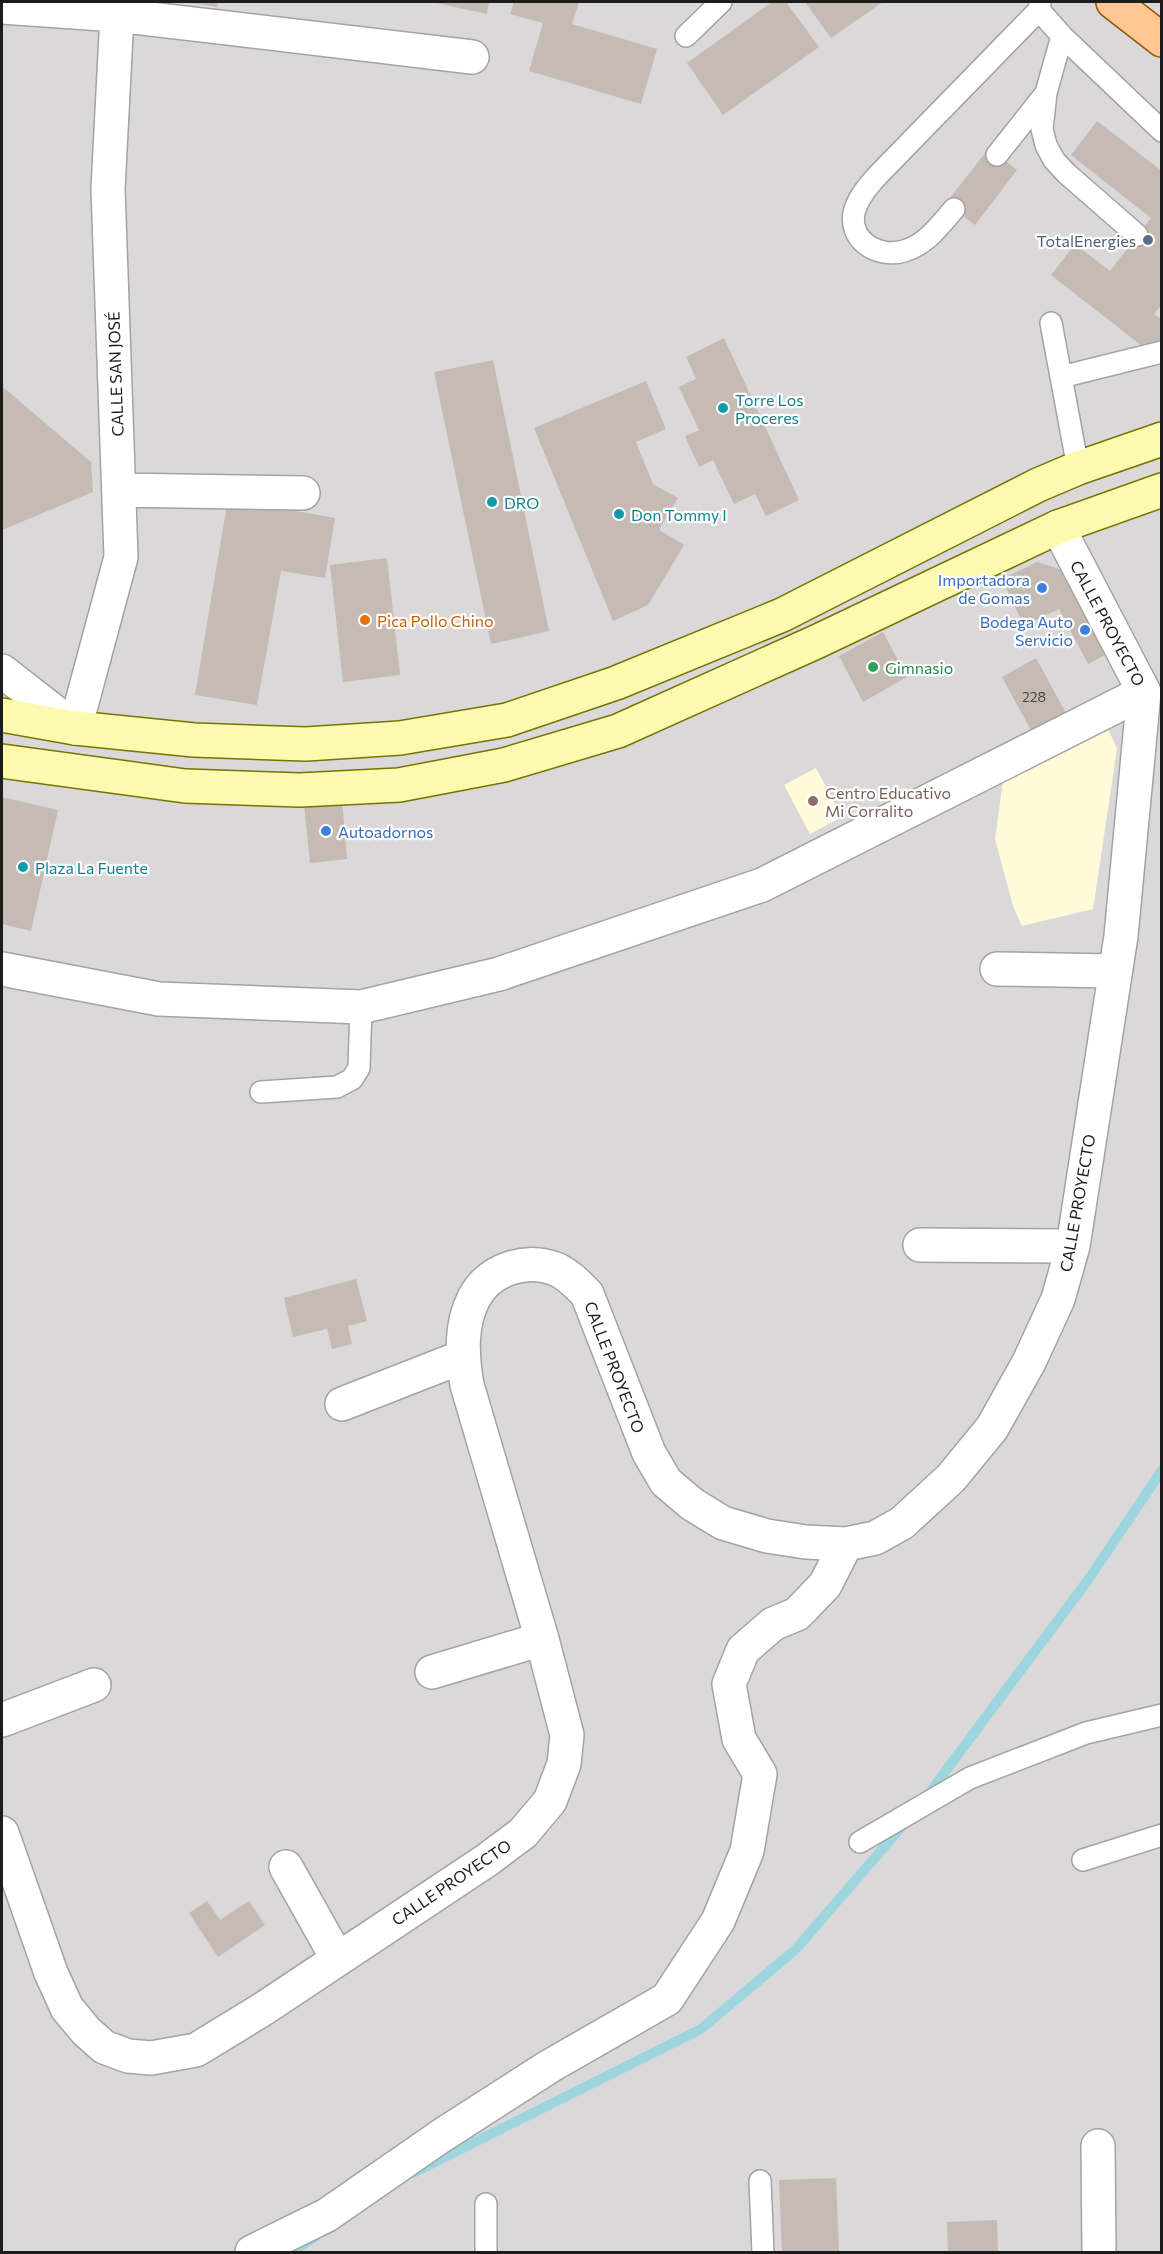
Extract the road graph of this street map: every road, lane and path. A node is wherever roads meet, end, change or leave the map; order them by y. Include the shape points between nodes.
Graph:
1 (721, 2) edge
2 (1113, 2) edge
3 (1039, 6) edge
4 (2, 7) edge
5 (117, 15) junction
6 (686, 36) dead end
7 (1062, 36) junction
8 (1161, 40) edge
9 (472, 57) dead end
10 (1046, 93) junction
11 (1161, 131) edge
12 (997, 154) dead end
13 (954, 209) dead end
14 (1137, 235) dead end
15 (1051, 323) dead end
16 (1161, 352) edge
17 (1061, 377) junction
18 (1161, 439) edge
19 (1078, 468) junction
20 (1038, 485) junction
21 (119, 490) junction
22 (1161, 490) edge
23 (303, 493) dead end
24 (1058, 527) junction
25 (2, 671) edge
26 (1144, 692) junction
27 (2, 715) edge
28 (75, 728) junction
29 (2, 761) edge
30 (2, 969) edge
31 (997, 969) dead end
32 (1114, 970) junction
33 (361, 1007) junction
34 (261, 1092) dead end
35 (920, 1245) dead end
36 (1072, 1246) junction
37 (462, 1357) junction
38 (342, 1404) dead end
39 (846, 1544) junction
40 (542, 1639) junction
41 (432, 1672) dead end
42 (94, 1685) dead end
43 (1161, 1715) edge
44 (2, 1720) edge
45 (2, 1833) edge
46 (1161, 1834) edge
47 (860, 1842) dead end
48 (1083, 1860) dead end
49 (286, 1868) dead end
50 (337, 1958) junction
51 (1098, 2146) dead end
52 (760, 2181) dead end
53 (486, 2204) dead end
54 (252, 2253) edge
55 (486, 2253) edge
56 (763, 2253) edge
57 (1099, 2253) edge

1 - 6 lane
2 - 8 main road
3 - 7 lane
3 - 13 lane via 879,174 860,197 854,227 860,240 870,248 903,251 920,243
4 - 5 street
5 - 9 street
5 - 21 street, CALLE SAN JOSÉ via 108,189
7 - 10 lane
7 - 11 lane
10 - 12 lane
10 - 14 lane via 1042,129 1054,160
15 - 17 lane
16 - 17 lane
17 - 19 lane
18 - 19 main road
19 - 20 main road
20 - 24 main road, CALLE PROYECTO
20 - 28 main road via 782,615 616,683 507,720 400,738 306,744 194,740
21 - 23 street
21 - 28 street, CALLE SAN JOSÉ via 121,557
22 - 24 main road
24 - 26 street, CALLE PROYECTO
24 - 29 main road via 618,731 504,765 399,785 300,790 185,786
25 - 28 street
26 - 32 street, CALLE PROYECTO
26 - 33 street via 762,885 500,974
27 - 28 main road
30 - 33 street via 159,999
31 - 32 street
32 - 36 street, CALLE PROYECTO
33 - 34 lane via 359,1068 352,1079 337,1087
35 - 36 street
36 - 39 street, CALLE PROYECTO via 1058,1299 992,1428 951,1478 902,1523 875,1538
37 - 38 street
37 - 39 street, CALLE PROYECTO via 474,1298 492,1276 513,1266 535,1264 558,1270 586,1294 649,1453 666,1482 723,1523 767,1536
37 - 40 street, CALLE PROYECTO
39 - 54 street via 825,1585 797,1614 773,1623 743,1650 729,1684 739,1739 760,1774 747,1851 718,1921 667,1999 550,2066 327,2215
40 - 41 street
40 - 50 street, CALLE PROYECTO via 567,1735 564,1764 550,1801 523,1833 487,1860
42 - 44 street
43 - 47 lane via 1086,1733 970,1778
45 - 50 street, CALLE PROYECTO via 67,2008 104,2047 128,2056 151,2058 196,2050
46 - 48 lane
49 - 50 street
51 - 57 street
52 - 56 lane
53 - 55 lane

